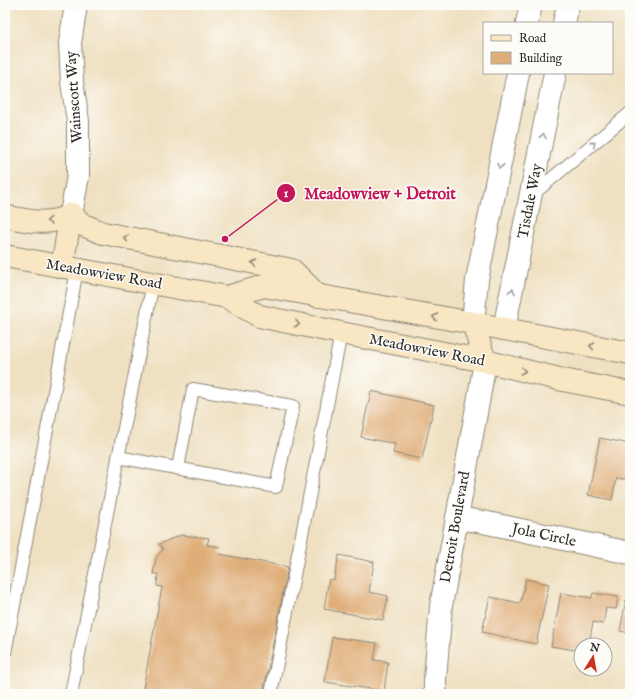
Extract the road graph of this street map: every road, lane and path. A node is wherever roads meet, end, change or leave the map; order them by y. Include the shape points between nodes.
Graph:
1 (76, 5) edge
2 (531, 5) edge
3 (568, 5) edge
4 (527, 22) edge
5 (564, 22) edge
6 (518, 74) edge
7 (555, 74) edge
8 (630, 113) edge
9 (531, 196) junction
10 (71, 214) junction
11 (5, 216) edge
12 (5, 256) edge
13 (70, 268) junction
14 (153, 283) junction
15 (318, 296) junction
16 (227, 297) junction
17 (473, 323) junction
18 (504, 329) junction
19 (341, 333) junction
20 (630, 353) edge
21 (485, 361) junction
22 (630, 393) edge
23 (118, 457) junction
24 (178, 468) junction
25 (457, 518) junction
26 (630, 553) edge
27 (5, 653) edge
28 (71, 694) edge
29 (271, 694) edge
30 (435, 694) edge

1 - 10 street, Wainscott Way via 70,43 78,121 78,176
2 - 4 street
3 - 5 street
6 -> 17 street via 477,280
9 -> 7 street, Tisdale Way
9 -> 8 lane
18 -> 9 street, Tisdale Way
10 -> 11 main road via 58,220 43,221
10 - 13 main road
15 -> 10 main road via 292,270 103,234 83,225
12 - 13 main road, Meadowview Road
13 - 14 main road, Meadowview Road
13 - 27 lane
14 - 16 main road, Meadowview Road
14 - 23 lane
15 - 16 main road, Meadowview Road via 264,286
17 -> 15 main road, Meadowview Road
16 -> 19 main road, Meadowview Road via 259,316
17 - 18 main road, Meadowview Road
17 - 21 main road
20 -> 18 main road
18 - 21 main road
19 - 21 main road, Meadowview Road
19 - 29 lane
21 -> 22 main road, Meadowview Road
21 - 25 street, Detroit Boulevard
23 - 24 lane
23 - 28 lane
24 - 24 lane via 276,487 293,406 193,389
25 - 26 street, Jola Circle
25 - 30 street, Detroit Boulevard via 441,606 434,679

